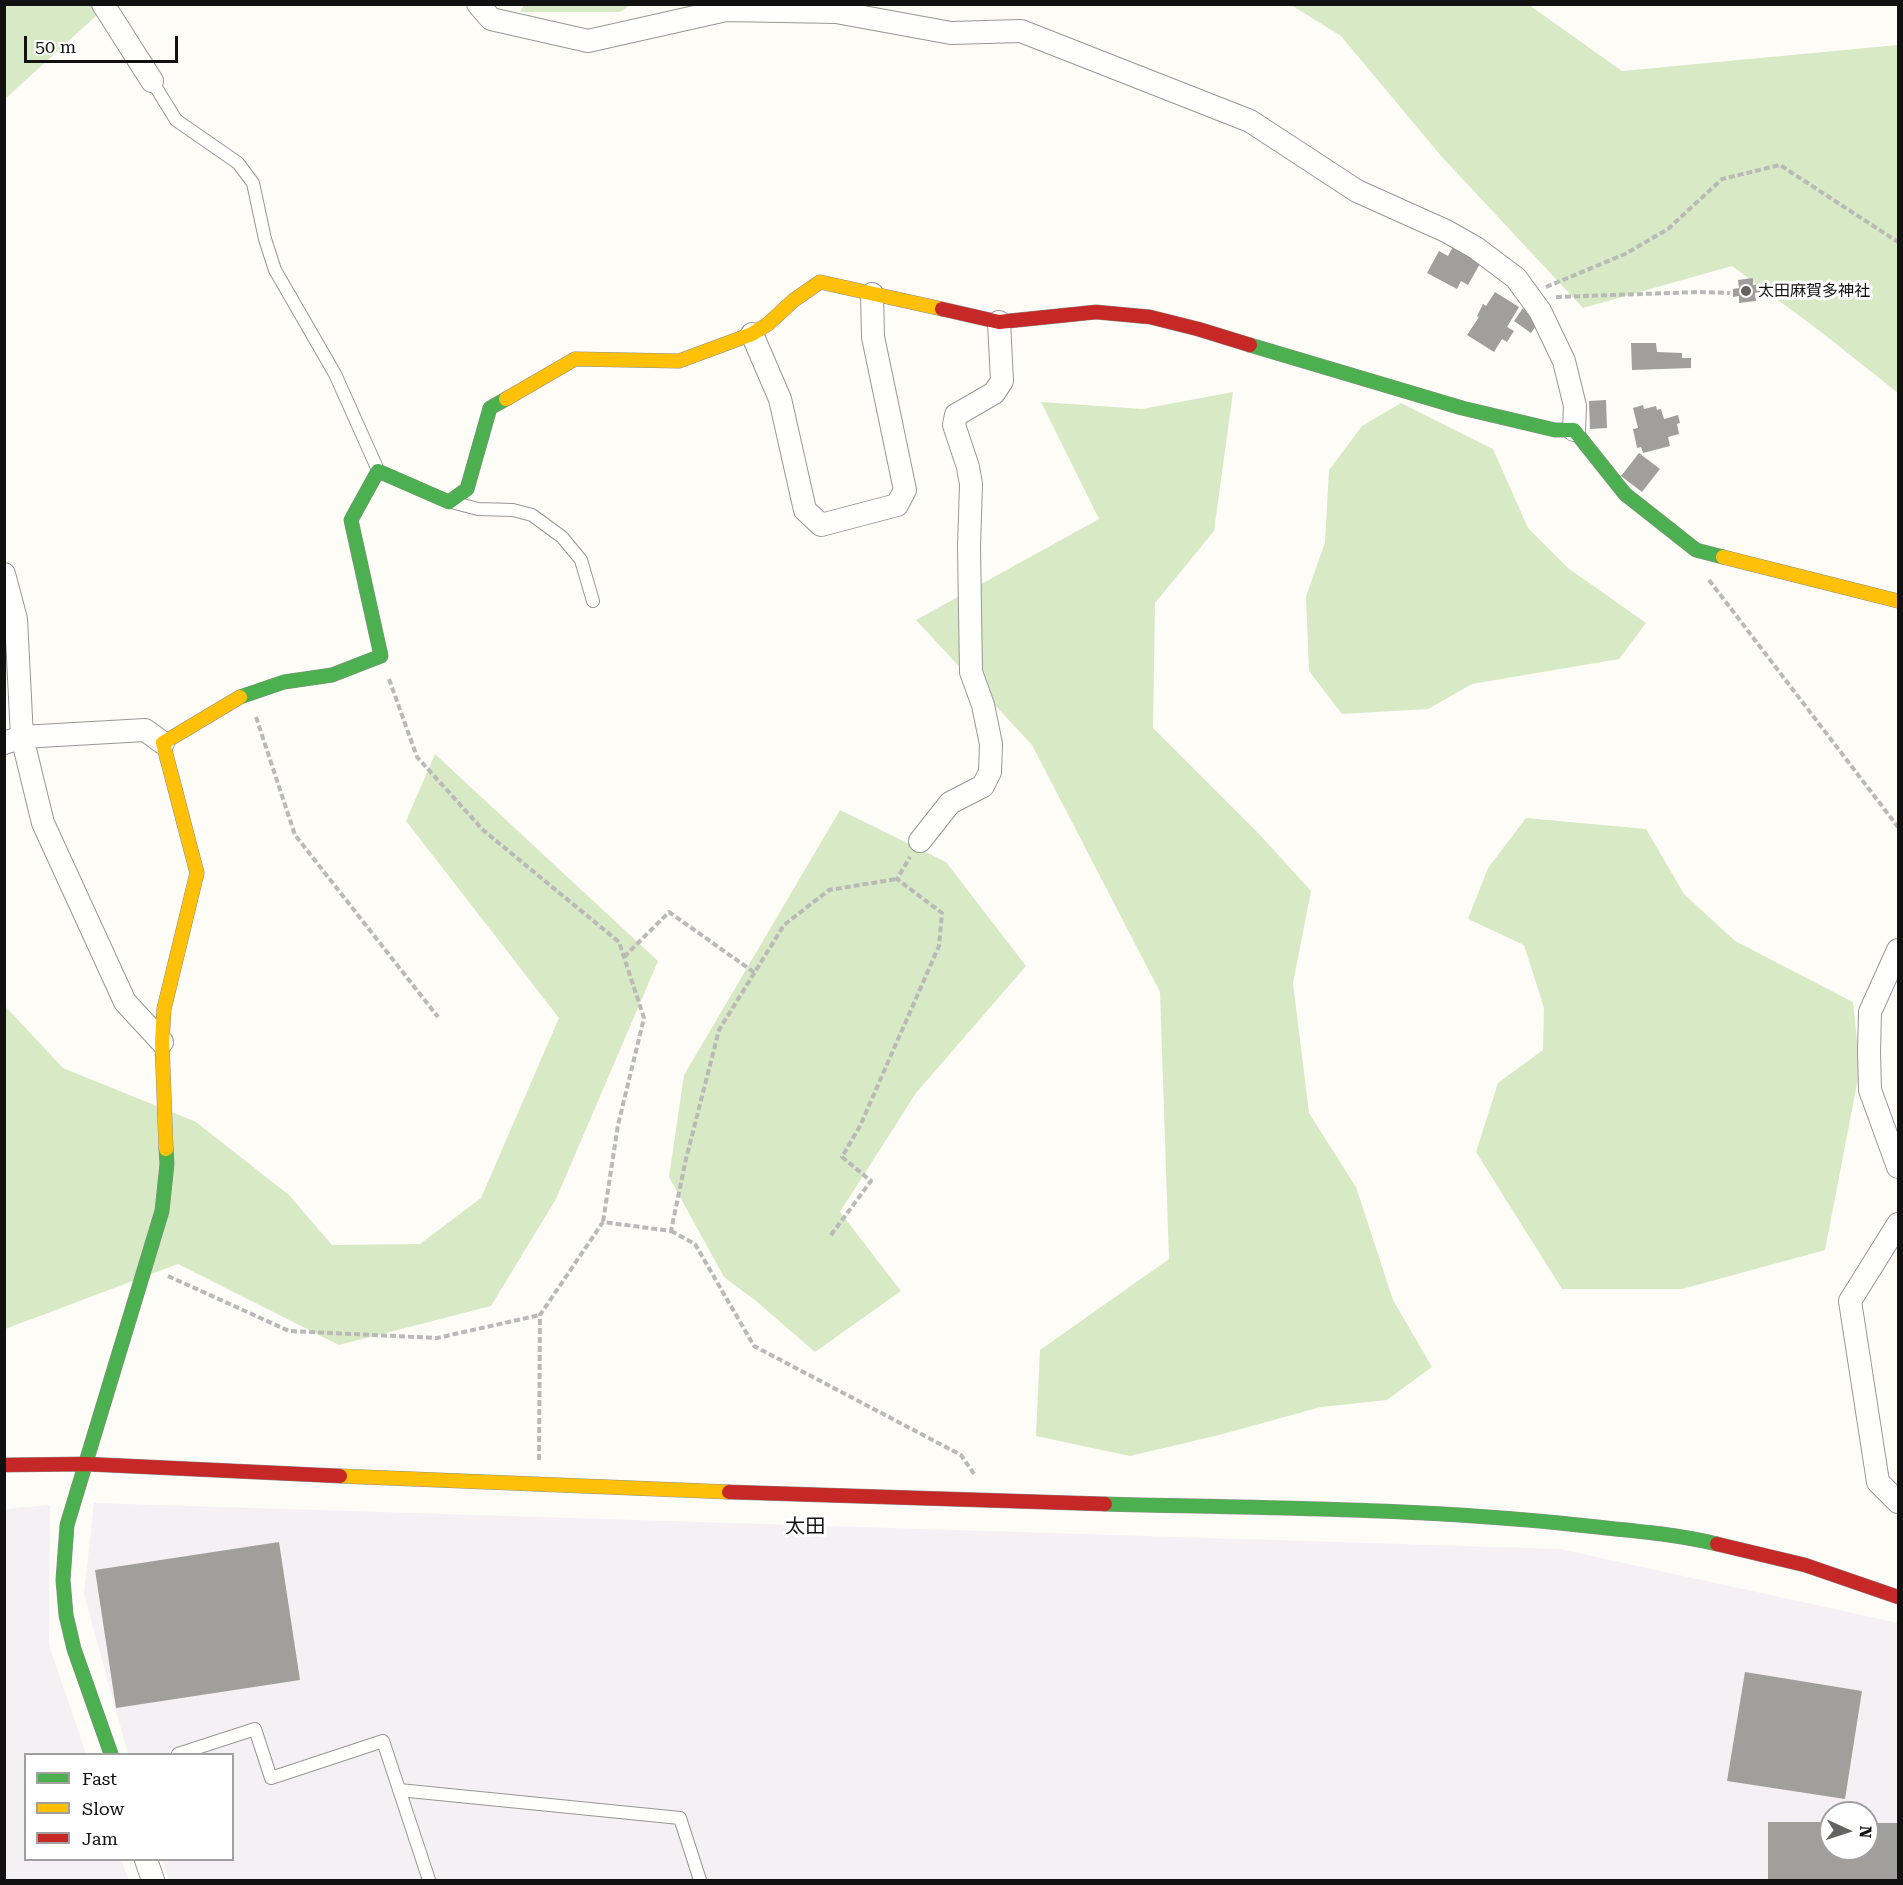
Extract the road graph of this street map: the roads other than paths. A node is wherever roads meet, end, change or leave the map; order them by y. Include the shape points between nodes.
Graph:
1 (103, 4) edge
2 (478, 4) edge
3 (152, 81) joint
4 (872, 294) junction
5 (999, 322) junction
6 (752, 334) junction
7 (1574, 430) junction
8 (378, 471) junction
9 (449, 502) junction
10 (4, 574) edge
11 (593, 601) dead end
12 (1899, 602) edge
13 (13, 740) edge
14 (163, 743) junction
15 (920, 841) road end
16 (1899, 950) edge
17 (162, 1042) junction
18 (1899, 1167) edge
19 (1899, 1224) edge
20 (85, 1464) junction
21 (4, 1465) edge
22 (1899, 1502) edge
23 (1899, 1597) edge
24 (110, 1753) edge
25 (184, 1753) edge
26 (399, 1790) junction
27 (146, 1861) edge
28 (153, 1881) edge
29 (429, 1881) edge
30 (700, 1881) edge

1 - 3 street
2 - 7 street via 491,19 588,41 726,9 836,12 951,33 1021,31 1250,121 1357,191 1476,248 1516,278 1540,311 1564,361 1575,406
3 - 8 lane via 176,120 238,163 253,183 275,270 335,374
4 - 5 street
4 - 6 street via 820,282
4 - 6 street via 873,337 904,490 897,505 821,525 805,510 780,399
5 - 7 street via 1096,312 1150,317 1462,408 1555,430
5 - 15 street via 1002,381 994,393 956,415 954,425 971,484 971,672 991,744 990,772 982,786 950,803
6 - 9 street via 679,362 575,359 490,408 467,489
7 - 12 street via 1625,494 1696,550
8 - 9 street
8 - 14 street via 351,520 381,656 332,675 284,682 236,698
9 - 11 lane via 532,515 562,537 581,560
10 - 13 street via 16,619
13 - 14 street via 145,730
13 - 17 street via 43,823 125,1002
14 - 17 street via 197,873 164,1009
16 - 18 street via 1870,1012 1869,1052 1870,1090
17 - 20 street via 167,1164 162,1211
19 - 22 street via 1850,1301 1878,1482
20 - 21 street
20 - 23 street via 539,1485 1532,1520 1687,1537 1805,1565
20 - 24 street via 68,1525 65,1603 74,1649
25 - 26 lane via 255,1729 271,1778 383,1742
26 - 29 lane
26 - 30 lane via 680,1818
27 - 28 street

